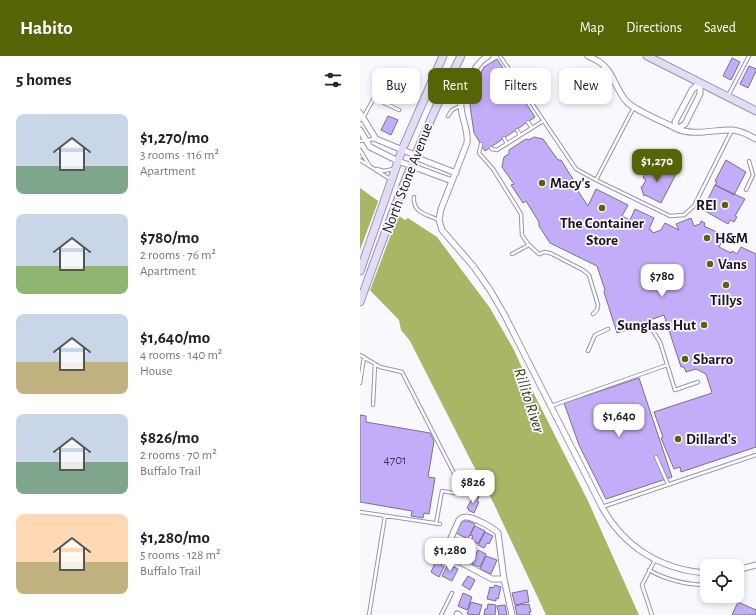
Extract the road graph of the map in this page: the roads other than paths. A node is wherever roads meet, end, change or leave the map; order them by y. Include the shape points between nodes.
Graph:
1 (443, 56) edge
2 (461, 56) edge
3 (488, 56) edge
4 (500, 56) edge
5 (588, 56) edge
6 (646, 56) edge
7 (748, 56) edge
8 (700, 83) junction
9 (728, 97) junction
10 (460, 106) junction
11 (634, 107) junction
12 (399, 110) dead end
13 (756, 111) edge
14 (360, 113) edge
15 (448, 116) dead end
16 (362, 119) edge
17 (543, 121) junction
18 (528, 122) dead end
19 (532, 128) junction
20 (677, 128) junction
21 (360, 130) edge
22 (516, 130) dead end
23 (732, 130) junction
24 (520, 135) junction
25 (504, 138) dead end
26 (376, 139) junction
27 (756, 139) edge
28 (363, 140) edge
29 (481, 144) dead end
30 (507, 144) junction
31 (491, 148) dead end
32 (360, 150) edge
33 (402, 150) junction
34 (661, 152) dead end
35 (415, 154) junction
36 (360, 160) edge
37 (749, 161) dead end
38 (397, 164) junction
39 (655, 164) dead end
40 (410, 165) junction
41 (372, 168) junction
42 (456, 173) junction
43 (392, 180) junction
44 (596, 180) junction
45 (452, 181) junction
46 (746, 190) dead end
47 (414, 197) dead end
48 (439, 220) junction
49 (529, 245) junction
50 (512, 254) dead end
51 (360, 271) edge
52 (361, 299) edge
53 (594, 314) dead end
54 (608, 329) dead end
55 (653, 331) dead end
56 (588, 350) dead end
57 (360, 355) edge
58 (364, 357) junction
59 (375, 364) junction
60 (667, 365) junction
61 (698, 382) dead end
62 (360, 383) edge
63 (373, 405) dead end
64 (551, 406) junction
65 (756, 455) edge
66 (656, 457) dead end
67 (459, 483) dead end
68 (668, 484) junction
69 (454, 493) dead end
70 (602, 507) junction
71 (360, 512) edge
72 (385, 516) junction
73 (655, 559) junction
74 (756, 565) edge
75 (744, 568) edge
76 (649, 570) junction
77 (700, 572) edge
78 (504, 579) junction
79 (700, 584) edge
80 (452, 593) dead end
81 (369, 615) edge
82 (441, 615) edge
83 (512, 615) edge
84 (652, 615) edge

1 - 33 main road, North Stone Avenue
2 - 35 main road, North Stone Avenue
3 - 10 street via 477,65
4 - 17 lane
5 - 11 street via 602,63 624,99
6 - 8 main road
7 - 9 lane
8 - 9 main road
8 - 20 street via 692,90 675,122
8 - 20 street via 700,94 685,124
9 - 13 main road
10 - 15 lane via 452,110
10 - 42 street via 468,143
11 - 20 street
11 - 44 lane
12 - 16 lane via 374,98
14 - 16 street
16 - 26 street
17 - 19 lane
17 - 44 lane via 576,169
18 - 19 lane
19 - 24 lane
20 - 23 street via 689,132
21 - 28 street
22 - 24 lane
23 - 27 street
23 - 44 lane via 694,206 684,215 667,215
24 - 30 lane
25 - 30 lane
26 - 28 lane
26 - 33 street
28 - 38 street
29 - 49 lane via 479,153 493,169 521,214 522,235
30 - 31 lane via 497,150
32 - 41 lane
33 - 35 street
33 - 38 main road, North Stone Avenue
34 - 39 lane
35 - 40 main road, North Stone Avenue
35 - 42 street via 420,159
36 - 41 lane
37 - 46 lane via 753,175
38 - 40 street
38 - 41 lane via 393,170
38 - 43 main road, North Stone Avenue
40 - 45 street
40 - 52 main road, North Stone Avenue
41 - 43 lane
42 - 45 street
43 - 51 main road, North Stone Avenue
45 - 48 street
47 - 48 lane via 414,205 418,209
48 - 64 street via 444,233 465,256 493,296
49 - 50 lane
49 - 53 lane via 539,254 548,252 587,272 598,305
54 - 56 lane via 595,335
55 - 60 lane via 660,342
57 - 58 lane
58 - 59 lane
58 - 62 lane
59 - 63 lane
59 - 67 lane via 402,372
60 - 61 lane via 675,390
60 - 64 lane
64 - 70 street
65 - 68 lane
66 - 68 lane
68 - 70 lane
69 - 72 lane via 442,491 438,524
70 - 73 street via 623,536
71 - 72 lane
72 - 81 lane
73 - 76 lane
73 - 77 street via 673,567
74 - 75 street
76 - 79 lane via 668,579
76 - 84 lane via 642,586
78 - 78 street via 497,531 471,517 459,520 446,549 446,555 487,577
78 - 83 street
80 - 82 lane

